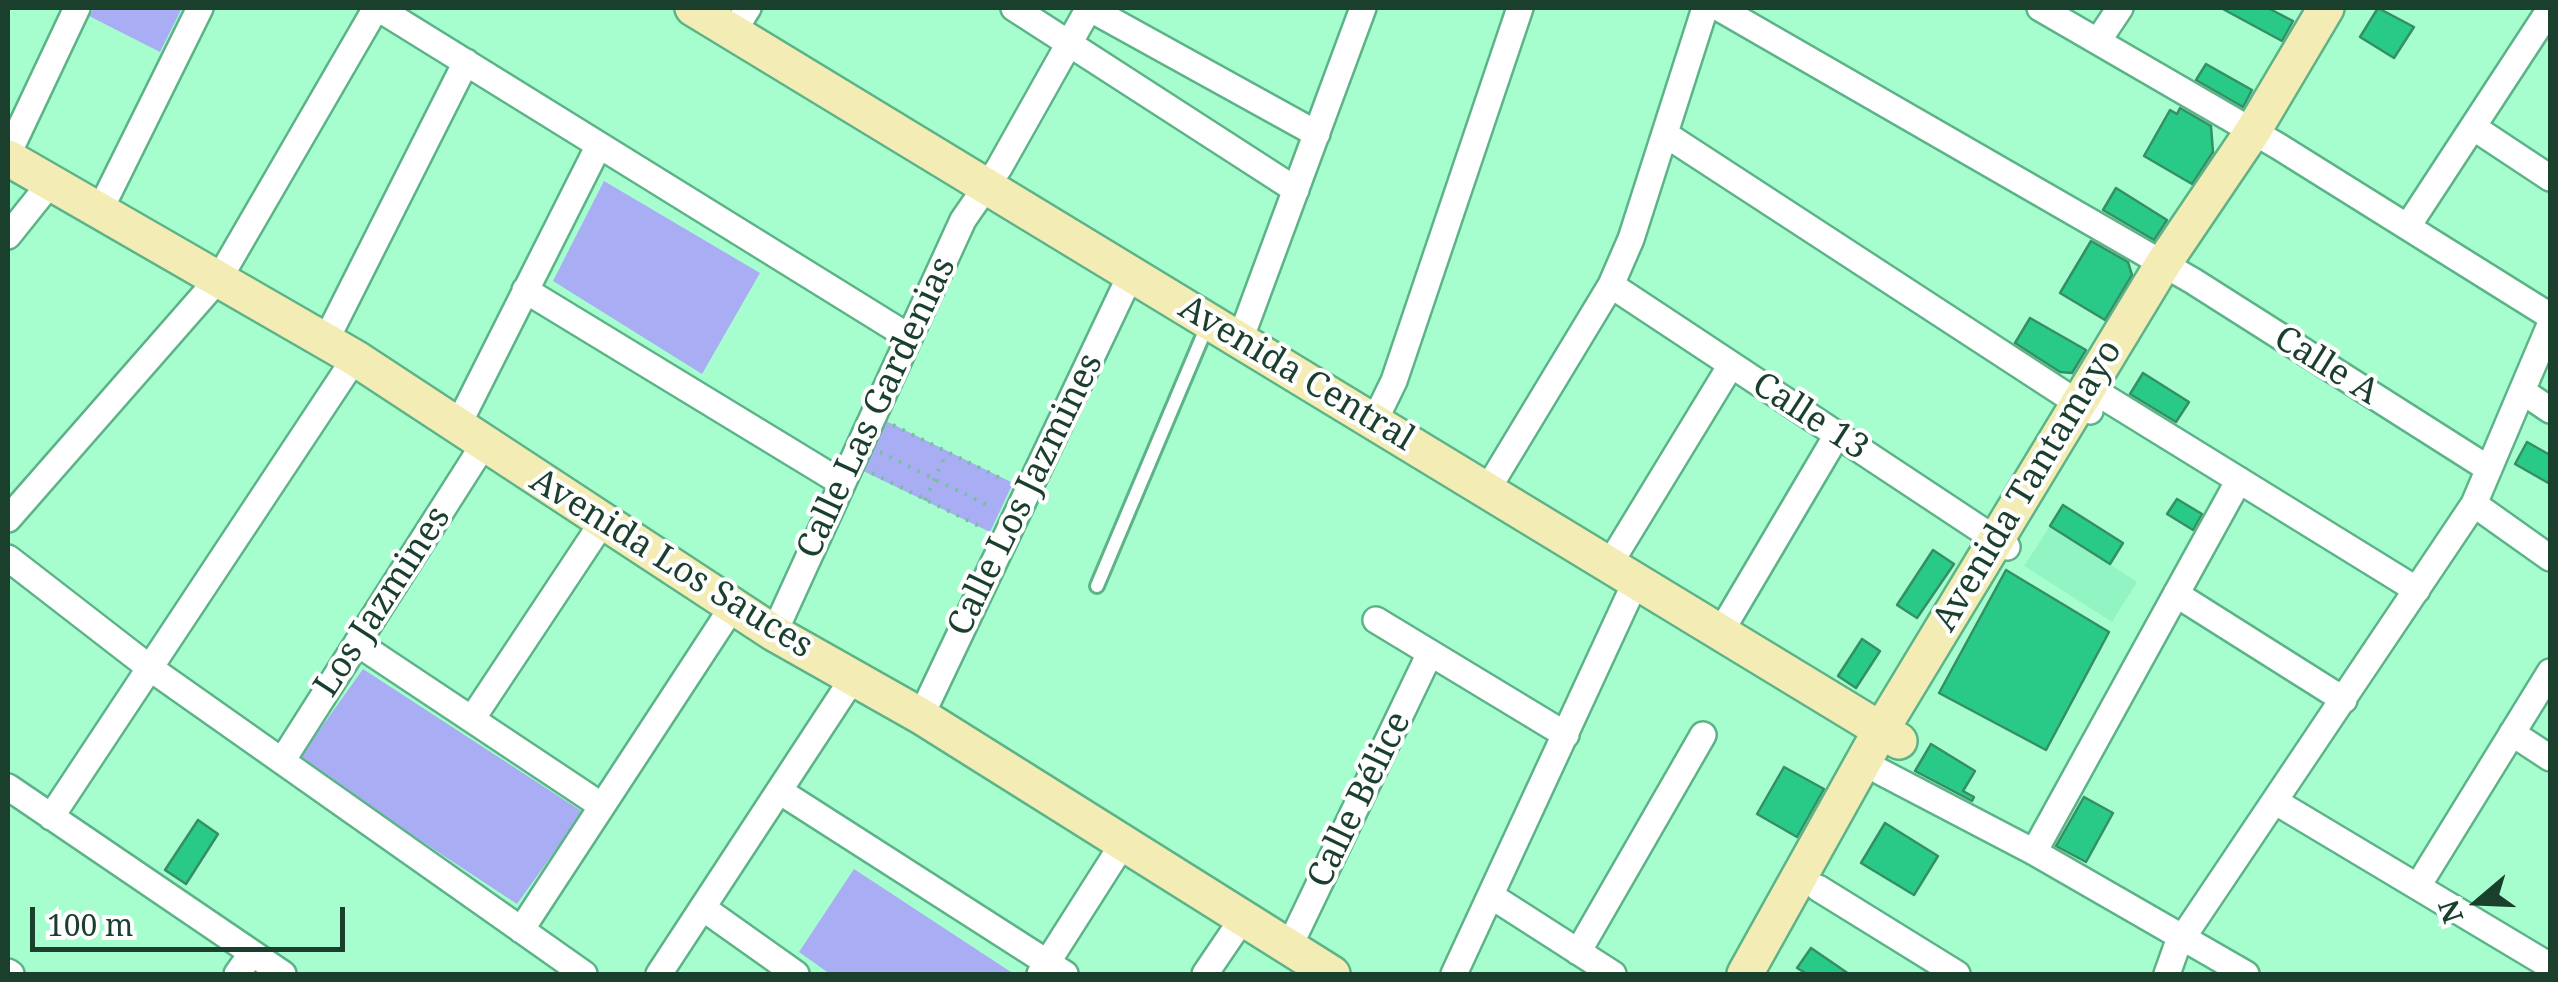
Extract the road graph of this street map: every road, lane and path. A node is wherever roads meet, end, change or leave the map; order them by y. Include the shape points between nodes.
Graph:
1 (78, 8) edge
2 (200, 8) edge
3 (377, 8) edge
4 (693, 8) edge
5 (1014, 8) edge
6 (1089, 8) edge
7 (1363, 8) edge
8 (1520, 8) edge
9 (1706, 8) edge
10 (1718, 8) edge
11 (2040, 8) edge
12 (2120, 8) edge
13 (2326, 8) edge
14 (2349, 8) edge
15 (2550, 8) edge
16 (741, 20) edge
17 (2098, 41) junction
18 (1068, 43) junction
19 (466, 62) junction
20 (2472, 127) junction
21 (1317, 134) junction
22 (1665, 134) junction
23 (2260, 135) junction
24 (598, 147) junction
25 (8, 156) edge
26 (2550, 178) edge
27 (52, 181) junction
28 (985, 185) junction
29 (1296, 190) junction
30 (101, 208) junction
31 (2408, 226) junction
32 (8, 236) edge
33 (2170, 268) junction
34 (1131, 274) junction
35 (220, 277) junction
36 (1611, 285) junction
37 (525, 290) junction
38 (2550, 316) edge
39 (1208, 321) junction
40 (2550, 324) edge
41 (909, 336) junction
42 (1240, 340) junction
43 (340, 349) junction
44 (1731, 365) junction
45 (2522, 392) junction
46 (2089, 399) junction
47 (2550, 410) edge
48 (884, 421) dead end
49 (1374, 422) junction
50 (471, 435) junction
51 (1837, 435) junction
52 (872, 448) dead end
53 (947, 452) junction
54 (2489, 470) junction
55 (852, 476) junction
56 (935, 479) junction
57 (2239, 480) junction
58 (1010, 483) dead end
59 (1486, 490) junction
60 (926, 500) junction
61 (2474, 504) junction
62 (997, 510) dead end
63 (8, 519) edge
64 (602, 523) junction
65 (987, 530) dead end
66 (2002, 544) junction
67 (8, 558) edge
68 (2550, 558) edge
69 (1623, 573) junction
70 (1097, 586) dead end
71 (2417, 590) junction
72 (2176, 594) junction
73 (733, 606) junction
74 (1376, 620) dead end
75 (774, 633) junction
76 (1720, 633) junction
77 (358, 643) junction
78 (1430, 653) junction
79 (150, 668) junction
80 (2550, 672) edge
81 (854, 678) junction
82 (2344, 700) junction
83 (921, 716) junction
84 (472, 719) junction
85 (2512, 733) junction
86 (1566, 734) junction
87 (1702, 735) dead end
88 (1890, 735) junction
89 (2550, 758) edge
90 (282, 761) junction
91 (1881, 772) junction
92 (8, 787) edge
93 (781, 792) junction
94 (2276, 802) junction
95 (602, 806) junction
96 (51, 816) junction
97 (1124, 842) junction
98 (2034, 852) junction
99 (2418, 886) junction
100 (1818, 888) junction
101 (1493, 896) junction
102 (703, 908) junction
103 (1243, 918) junction
104 (522, 930) junction
105 (2183, 938) junction
106 (1289, 947) junction
107 (1578, 952) junction
108 (245, 964) edge
109 (2550, 966) edge
110 (1051, 971) edge
111 (283, 974) edge
112 (584, 974) edge
113 (659, 974) edge
114 (796, 974) edge
115 (1206, 974) edge
116 (1332, 974) edge
117 (1454, 974) edge
118 (1614, 974) edge
119 (1745, 974) edge
120 (1772, 974) edge
121 (1956, 974) edge
122 (2167, 974) edge
123 (2246, 974) edge

1 - 25 street
2 - 30 street
3 - 19 street
3 - 35 street
4 - 16 street, Avenida Central
5 - 18 street
6 - 18 street, Calle Las Gardenias
6 - 21 street
7 - 21 street
8 - 49 street via 1394,381
9 - 22 street
10 - 33 street, Calle A
11 - 17 street
12 - 17 street
13 - 23 street, Avenida Tantamayo
14 - 23 street, Avenida Tantamayo
15 - 20 street
16 - 28 street, Avenida Central
17 - 23 street
18 - 28 street, Calle Las Gardenias
18 - 29 street
19 - 24 street
19 - 43 street
20 - 26 street
20 - 31 street
21 - 29 street
22 - 36 street
22 - 46 street
23 - 31 street
23 - 33 street, Avenida Tantamayo
24 - 37 street, Los Jazmines
24 - 41 street
25 - 27 street, Avenida Los Sauces
27 - 30 street, Avenida Los Sauces
27 - 32 street
28 - 34 street, Avenida Central
28 - 41 street, Calle Las Gardenias
29 - 42 street
30 - 35 street, Avenida Los Sauces
31 - 38 street
33 - 46 street, Avenida Tantamayo
33 - 54 street, Calle A
34 - 39 street, Avenida Central
34 - 83 street, Calle Los Jazmines
35 - 43 street, Avenida Los Sauces
35 - 63 street
36 - 44 street, Calle 13
36 - 59 street
37 - 50 street, Los Jazmines
37 - 55 street via 628,357
39 - 42 street, Avenida Central
39 - 70 lane
40 - 45 street
41 - 55 street, Calle Las Gardenias
42 - 49 street, Avenida Central
43 - 50 street, Avenida Los Sauces
43 - 79 street
44 - 51 street, Calle 13
44 - 69 street
45 - 47 street
45 - 54 street
46 - 57 street
46 - 66 street, Avenida Tantamayo
48 - 53 path
49 - 59 street, Avenida Central
50 - 64 street, Avenida Los Sauces
50 - 77 street, Los Jazmines
51 - 66 street, Calle 13
51 - 76 street
52 - 56 path
53 - 56 path
53 - 58 path
54 - 61 street
55 - 60 path
55 - 75 street, Calle Las Gardenias
56 - 60 path
56 - 62 path
57 - 71 street
57 - 72 street
59 - 69 street, Avenida Central
60 - 65 path
61 - 68 street
61 - 71 street
64 - 73 street, Avenida Los Sauces
64 - 84 street
66 - 88 street, Avenida Tantamayo
67 - 79 street
69 - 76 street, Avenida Central
69 - 86 street
71 - 82 street
72 - 82 street
72 - 98 street
73 - 75 street, Avenida Los Sauces
73 - 95 street
74 - 78 street
75 - 81 street, Avenida Los Sauces
76 - 88 street, Avenida Central
77 - 84 street
77 - 90 street, Los Jazmines
78 - 86 street
78 - 106 street, Calle Bélice
79 - 90 street
79 - 96 street
80 - 85 street
81 - 83 street, Avenida Los Sauces
81 - 93 street
82 - 94 street
83 - 97 street, Avenida Los Sauces
84 - 95 street
85 - 89 street
85 - 99 street
86 - 101 street
87 - 107 street
88 - 91 street, Avenida Tantamayo
88 - 119 street, Avenida Tantamayo
90 - 104 street
91 - 98 street
91 - 100 street, Avenida Tantamayo
92 - 96 street
93 - 102 street
93 - 110 street
94 - 99 street
94 - 105 street
95 - 104 street
96 - 108 street
97 - 103 street, Avenida Los Sauces
97 - 110 street
98 - 105 street
99 - 109 street
100 - 120 street, Avenida Tantamayo
100 - 121 street
101 - 107 street
101 - 117 street
102 - 113 street
102 - 114 street
103 - 106 street, Avenida Los Sauces
103 - 115 street
104 - 112 street
105 - 122 street
105 - 123 street
106 - 116 street, Avenida Los Sauces
107 - 118 street
108 - 111 street

